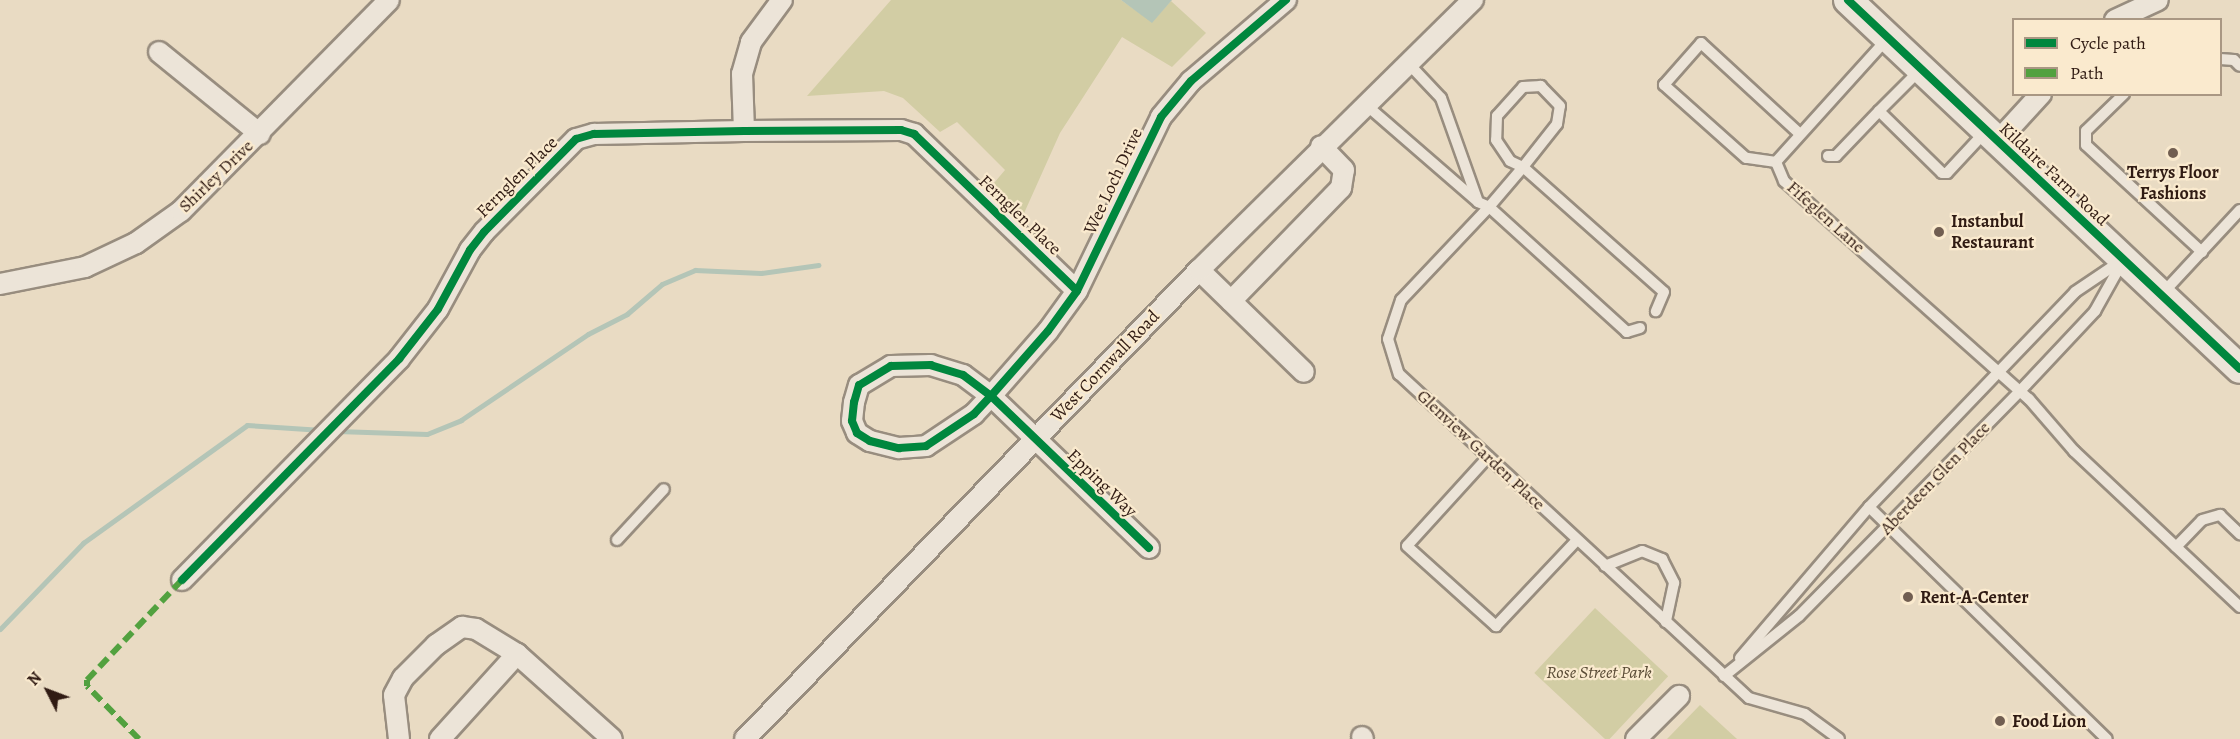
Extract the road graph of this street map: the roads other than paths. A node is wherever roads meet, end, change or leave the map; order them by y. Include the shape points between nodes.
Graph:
1 (389, 0) edge
2 (783, 0) edge
3 (1286, 0) edge
4 (1473, 0) edge
5 (1848, 0) edge
6 (2158, 0) edge
7 (2119, 18) edge
8 (1888, 38) junction
9 (159, 52) dead end
10 (2222, 59) edge
11 (1408, 63) junction
12 (2240, 66) edge
13 (1921, 69) junction
14 (2039, 96) edge
15 (2122, 96) edge
16 (1365, 104) junction
17 (1879, 111) junction
18 (744, 131) junction
19 (260, 134) junction
20 (1800, 134) junction
21 (1991, 136) junction
22 (1321, 146) junction
23 (1832, 156) dead end
24 (1776, 162) junction
25 (1523, 167) junction
26 (1478, 202) junction
27 (1489, 207) junction
28 (2240, 210) edge
29 (2202, 252) junction
30 (2123, 260) junction
31 (1199, 270) junction
32 (0, 284) edge
33 (1077, 291) junction
34 (2161, 296) junction
35 (1231, 301) junction
36 (1656, 311) dead end
37 (1640, 328) dead end
38 (2240, 369) edge
39 (1305, 372) dead end
40 (1998, 372) junction
41 (2020, 391) junction
42 (991, 396) junction
43 (1034, 439) junction
44 (1488, 457) junction
45 (664, 489) dead end
46 (1869, 507) junction
47 (1888, 526) junction
48 (2240, 534) edge
49 (617, 540) dead end
50 (1577, 540) junction
51 (2176, 547) junction
52 (1149, 548) dead end
53 (1605, 566) junction
54 (182, 580) dead end
55 (2240, 607) edge
56 (1666, 622) junction
57 (517, 654) junction
58 (1724, 676) junction
59 (1679, 696) dead end
60 (399, 739) edge
61 (440, 739) edge
62 (612, 739) edge
63 (745, 739) edge
64 (1636, 739) edge
65 (1839, 739) edge
66 (2107, 739) edge

1 - 19 street, Shirley Drive
2 - 18 street via 751,42 742,74
3 - 33 street, Wee Loch Drive via 1191,81 1161,117
4 - 11 street, West Cornwall Road
5 - 8 main road, Kildaire Farm Road
6 - 7 street
8 - 13 main road, Kildaire Farm Road
8 - 20 lane, Fifeglen Lane
9 - 19 street
10 - 12 lane via 2234,60
11 - 16 street, West Cornwall Road
11 - 26 lane via 1440,98
13 - 17 lane
13 - 21 main road, Kildaire Farm Road
14 - 21 street
15 - 29 lane via 2086,131 2086,145
16 - 22 street, West Cornwall Road
16 - 26 lane
17 - 21 lane via 1942,173 1947,173
17 - 23 lane
18 - 33 street, Fernglen Place via 901,130 914,134
18 - 54 street, Fernglen Place via 594,134 576,139 484,232 438,309 399,359
19 - 32 street, Shirley Drive via 181,211 136,243 85,267
20 - 24 lane, Fifeglen Lane
20 - 24 lane via 1701,43 1664,84 1746,158
21 - 30 main road, Kildaire Farm Road
22 - 31 street, West Cornwall Road
22 - 35 street via 1344,170 1341,188
24 - 40 lane, Fifeglen Lane via 1784,181
25 - 25 lane via 1557,124 1560,106 1541,87 1523,87 1497,116 1496,140 1510,161
25 - 27 lane, Glenview Garden Place
25 - 36 lane via 1664,292
26 - 27 lane
27 - 37 lane via 1627,332
27 - 44 lane, Glenview Garden Place via 1401,300 1388,339 1399,374
28 - 29 lane
29 - 34 lane
30 - 34 main road, Kildaire Farm Road
30 - 40 lane via 2075,292
30 - 41 lane, Aberdeen Glen Place via 2095,311
31 - 35 street
31 - 43 street, West Cornwall Road
33 - 42 street, Wee Loch Drive
34 - 38 main road, Kildaire Farm Road
35 - 39 street
40 - 41 lane, Fifeglen Lane
40 - 46 lane
41 - 47 lane, Aberdeen Glen Place
41 - 51 lane, Fifeglen Lane via 2074,451
42 - 42 street, Wee Loch Drive via 963,375 931,365 891,366 859,385 852,421 857,433 870,441 899,448 926,446 949,434
42 - 43 street, Epping Way
43 - 52 street, Epping Way
43 - 63 street, West Cornwall Road
44 - 50 lane, Glenview Garden Place
44 - 50 lane via 1407,546 1496,626
45 - 49 lane
46 - 47 lane
46 - 58 lane
47 - 58 lane, Aberdeen Glen Place via 1799,616
47 - 66 lane
48 - 51 lane via 2220,515 2202,520
50 - 53 lane, Glenview Garden Place
51 - 55 lane, Fifeglen Lane
53 - 56 lane, Glenview Garden Place
53 - 56 lane via 1642,551 1662,559 1674,583
56 - 58 lane, Glenview Garden Place
57 - 60 street via 476,629 462,627 450,633 403,678 394,695
57 - 61 street
57 - 62 street
58 - 65 lane, Glenview Garden Place via 1749,698 1805,714
59 - 64 street

